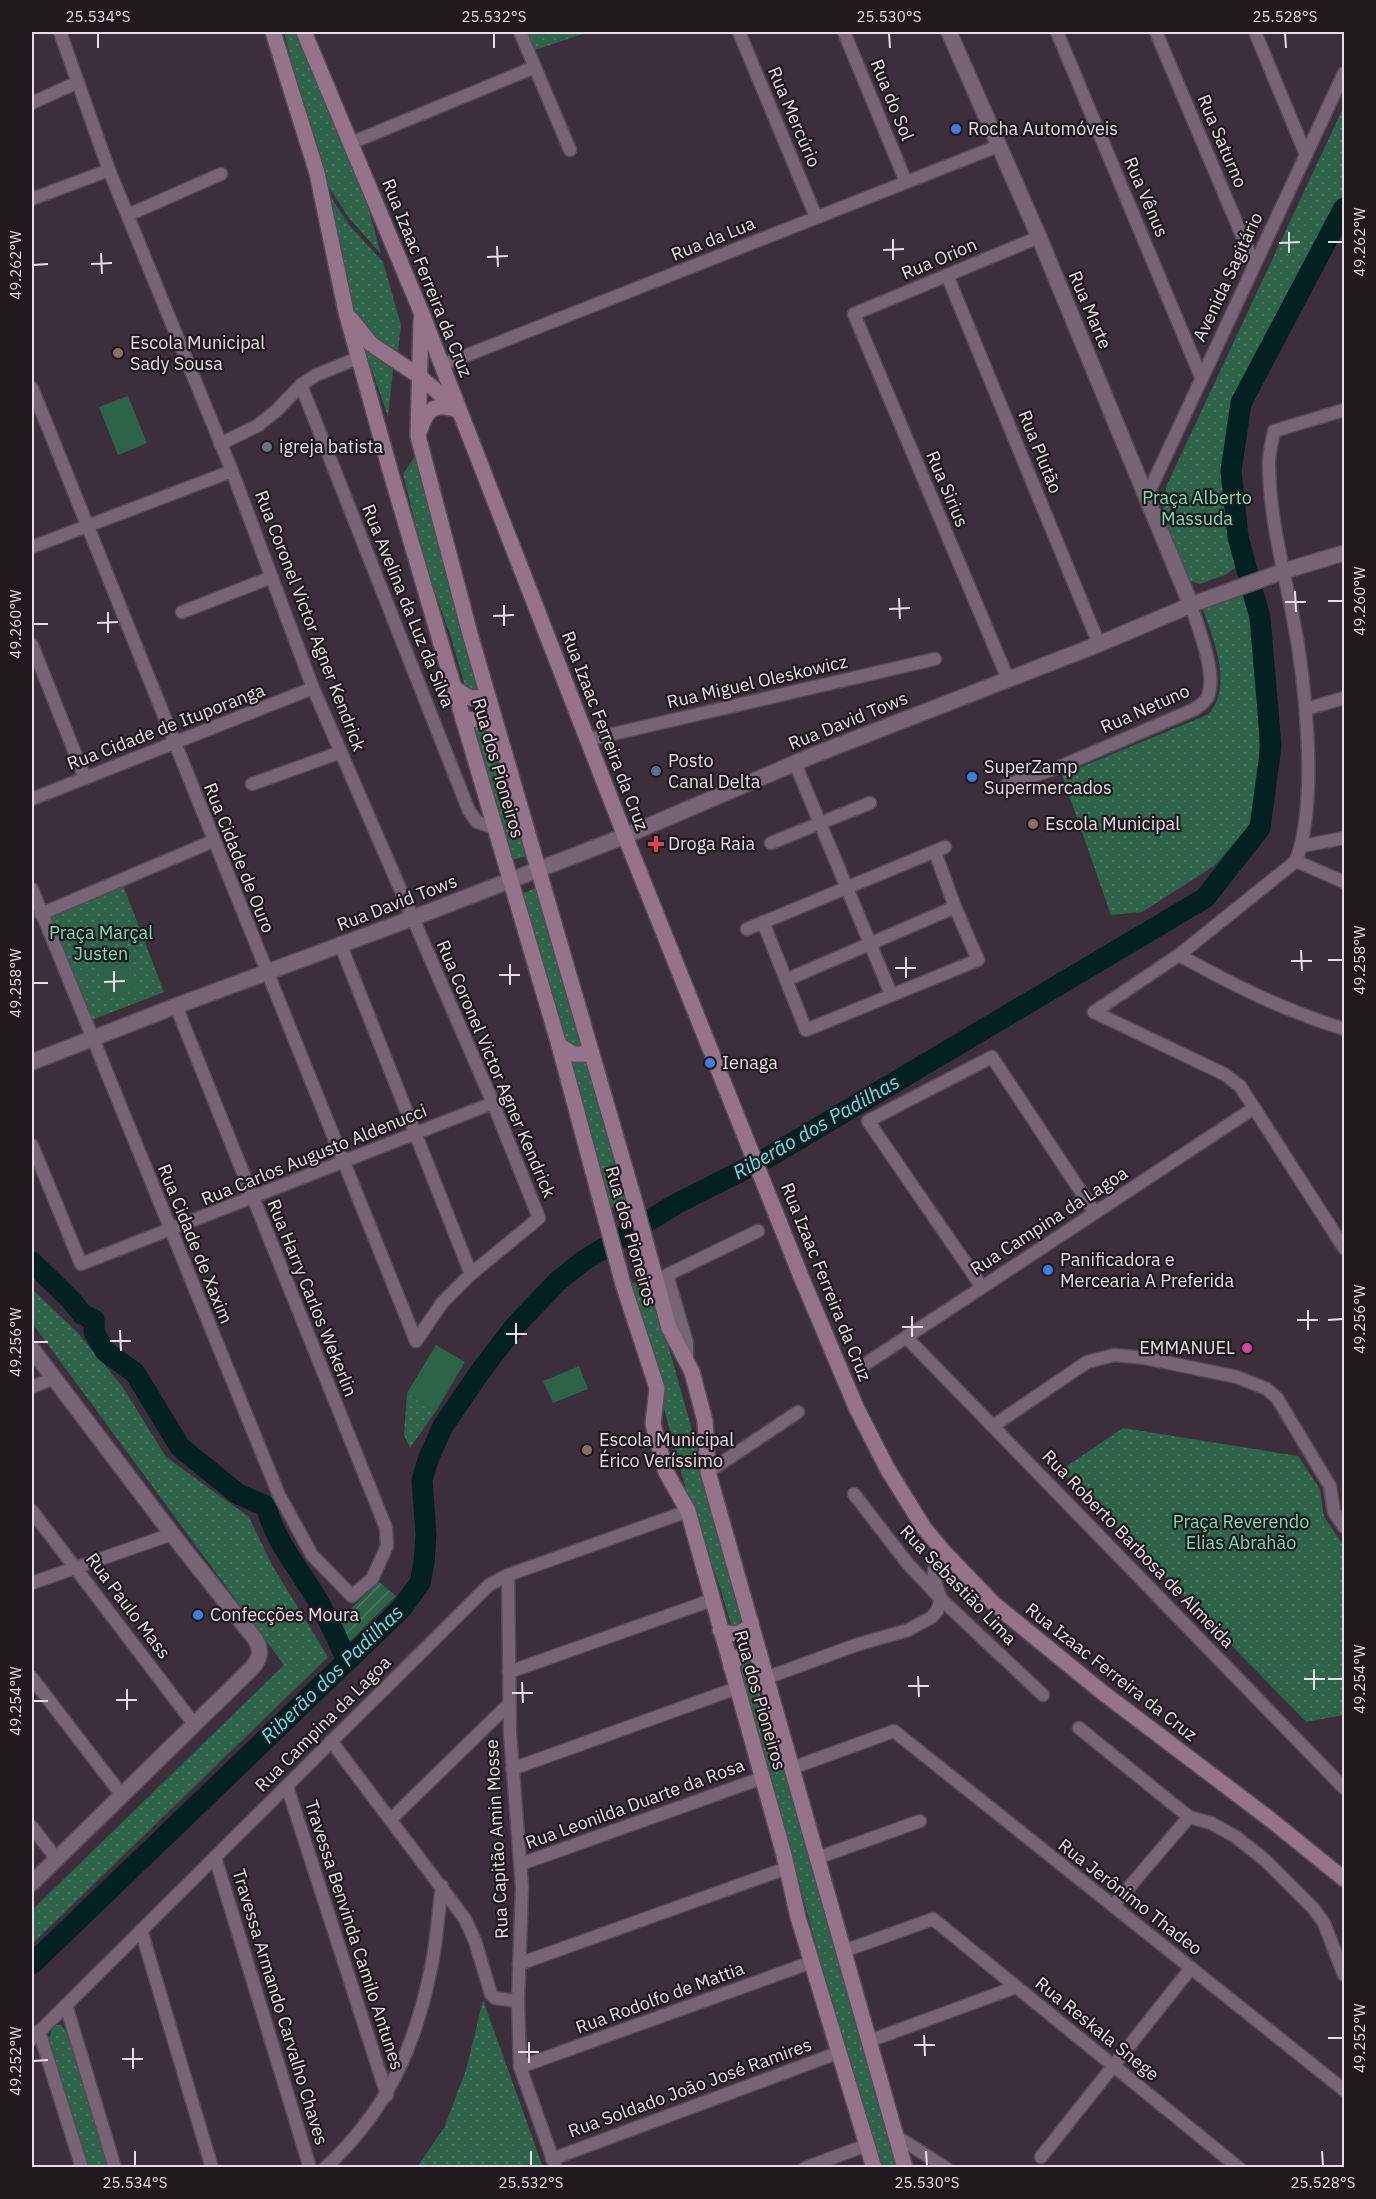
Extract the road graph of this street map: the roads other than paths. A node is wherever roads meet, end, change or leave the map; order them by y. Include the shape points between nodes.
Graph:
1 (60, 32) edge
2 (273, 32) edge
3 (304, 32) edge
4 (520, 32) edge
5 (739, 32) edge
6 (844, 32) edge
7 (949, 32) edge
8 (1057, 32) edge
9 (1156, 32) edge
10 (1254, 32) edge
11 (535, 67) junction
12 (1344, 74) edge
13 (78, 82) junction
14 (32, 102) edge
15 (351, 143) junction
16 (998, 146) junction
17 (570, 150) dead end
18 (1306, 155) junction
19 (109, 170) junction
20 (221, 174) dead end
21 (906, 182) junction
22 (32, 199) edge
23 (128, 215) junction
24 (816, 217) junction
25 (1039, 237) junction
26 (1254, 264) junction
27 (947, 275) junction
28 (346, 312) junction
29 (422, 314) junction
30 (854, 314) joint
31 (358, 358) junction
32 (442, 365) junction
33 (419, 376) junction
34 (1201, 377) junction
35 (301, 384) junction
36 (32, 388) edge
37 (1344, 410) edge
38 (460, 411) junction
39 (418, 436) junction
40 (220, 444) junction
41 (232, 471) junction
42 (1147, 496) junction
43 (87, 526) junction
44 (32, 547) edge
45 (1344, 553) edge
46 (1284, 571) junction
47 (272, 577) junction
48 (1191, 605) junction
49 (182, 612) dead end
50 (1099, 644) junction
51 (32, 645) edge
52 (935, 659) dead end
53 (1008, 679) junction
54 (313, 688) junction
55 (454, 688) junction
56 (488, 697) junction
57 (1344, 698) edge
58 (1306, 709) junction
59 (463, 720) junction
60 (497, 728) junction
61 (587, 740) junction
62 (174, 744) junction
63 (341, 752) junction
64 (795, 763) junction
65 (85, 778) junction
66 (252, 784) dead end
67 (1006, 785) dead end
68 (32, 799) edge
69 (870, 803) dead end
70 (820, 823) junction
71 (495, 828) junction
72 (625, 836) junction
73 (1344, 838) edge
74 (213, 841) junction
75 (771, 843) dead end
76 (1302, 846) junction
77 (1296, 861) junction
78 (539, 869) junction
79 (510, 880) junction
80 (1344, 882) edge
81 (32, 889) edge
82 (847, 889) junction
83 (955, 907) junction
84 (41, 914) junction
85 (413, 918) junction
86 (763, 922) junction
87 (747, 929) dead end
88 (869, 944) junction
89 (341, 946) junction
90 (1179, 955) junction
91 (266, 973) junction
92 (786, 980) junction
93 (891, 994) junction
94 (176, 1006) junction
95 (1344, 1029) edge
96 (91, 1039) junction
97 (558, 1045) junction
98 (592, 1054) junction
99 (32, 1062) edge
100 (493, 1103) junction
101 (1254, 1108) junction
102 (415, 1134) junction
103 (32, 1145) edge
104 (343, 1163) junction
105 (252, 1199) junction
106 (1095, 1213) junction
107 (170, 1231) junction
108 (758, 1231) dead end
109 (1340, 1232) edge
110 (1344, 1248) edge
111 (660, 1272) junction
112 (471, 1274) junction
113 (982, 1287) junction
114 (906, 1336) junction
115 (32, 1349) edge
116 (864, 1365) dead end
117 (54, 1378) junction
118 (32, 1387) edge
119 (798, 1412) dead end
120 (993, 1426) junction
121 (708, 1472) junction
122 (854, 1494) dead end
123 (32, 1511) edge
124 (688, 1511) junction
125 (1344, 1527) edge
126 (172, 1534) junction
127 (944, 1552) junction
128 (76, 1568) junction
129 (508, 1575) junction
130 (32, 1583) edge
131 (352, 1596) joint
132 (941, 1599) junction
133 (712, 1600) junction
134 (751, 1623) junction
135 (720, 1630) junction
136 (761, 1659) junction
137 (731, 1667) junction
138 (509, 1672) junction
139 (32, 1678) edge
140 (766, 1678) junction
141 (737, 1688) junction
142 (1043, 1695) dead end
143 (509, 1704) junction
144 (194, 1724) junction
145 (1079, 1728) dead end
146 (331, 1741) junction
147 (792, 1768) junction
148 (512, 1769) junction
149 (762, 1778) junction
150 (287, 1786) junction
151 (1344, 1788) edge
152 (121, 1794) junction
153 (1189, 1817) junction
154 (391, 1819) junction
155 (920, 1821) dead end
156 (32, 1827) edge
157 (215, 1857) junction
158 (56, 1858) junction
159 (817, 1858) junction
160 (520, 1864) junction
161 (787, 1869) junction
162 (1344, 1878) edge
163 (32, 1883) edge
164 (442, 1886) junction
165 (1113, 1906) junction
166 (141, 1930) junction
167 (844, 1951) junction
168 (812, 1962) junction
169 (519, 1964) junction
170 (1191, 1968) junction
171 (1344, 1975) edge
172 (1016, 1987) junction
173 (518, 2001) junction
174 (66, 2005) junction
175 (35, 2035) edge
176 (869, 2041) junction
177 (840, 2052) junction
178 (1114, 2066) junction
179 (520, 2067) junction
180 (1344, 2090) edge
181 (387, 2095) junction
182 (896, 2136) junction
183 (867, 2145) junction
184 (1041, 2157) dead end
185 (554, 2163) edge
186 (82, 2168) edge
187 (115, 2168) edge
188 (212, 2168) edge
189 (310, 2168) edge
190 (325, 2168) edge
191 (805, 2168) edge
192 (874, 2168) edge
193 (905, 2168) edge
194 (946, 2168) edge
195 (1239, 2168) edge

1 - 13 street, Rua Coronel Victor Agner Kendrick
2 - 28 main road via 317,173
3 - 15 main road, Rua Izaac Ferreira da Cruz
4 - 11 street
5 - 24 street, Rua Mercúrio
6 - 21 street, Rua do Sol
7 - 16 street, Rua Marte
8 - 34 street, Rua Vênus
9 - 26 street, Rua Saturno
10 - 18 street
11 - 15 street
11 - 17 street
12 - 18 street, Avenida Sagitário
13 - 14 street
13 - 19 street, Rua Coronel Victor Agner Kendrick
15 - 29 main road, Rua Izaac Ferreira da Cruz
16 - 21 street, Rua da Lua
16 - 25 street, Rua Marte
18 - 26 street, Avenida Sagitário
19 - 22 street
19 - 23 street, Rua Coronel Victor Agner Kendrick
20 - 23 street
21 - 24 street, Rua da Lua
23 - 40 street, Rua Coronel Victor Agner Kendrick
24 - 32 street, Rua da Lua
25 - 27 street, Rua Orion
25 - 42 street, Rua Marte
26 - 34 street, Avenida Sagitário
27 - 30 street, Rua Orion
27 - 50 street, Rua Plutão
28 - 31 main road, Rua dos Pioneiros
28 - 33 main road via 371,344
29 - 32 main road, Rua Izaac Ferreira da Cruz
29 - 33 main road, Rua dos Pioneiros
30 - 53 street, Rua Sirius
31 - 35 street
31 - 55 main road, Rua dos Pioneiros
32 - 38 main road, Rua Izaac Ferreira da Cruz
33 - 38 main road
33 - 39 main road, Rua dos Pioneiros
34 - 42 street, Avenida Sagitário
35 - 40 street via 257,426
35 - 71 street, Rua Avelina da Luz da Silva via 469,811 477,822
36 - 43 street, Rua Cidade de Ouro
37 - 46 street via 1274,431 1269,461
38 - 39 main road via 446,406 429,411
38 - 61 main road, Rua Izaac Ferreira da Cruz
39 - 56 main road, Rua dos Pioneiros
40 - 41 street, Rua Coronel Victor Agner Kendrick
41 - 43 street
41 - 47 street, Rua Coronel Victor Agner Kendrick
42 - 48 street, Rua Marte
43 - 44 street
43 - 62 street, Rua Cidade de Ouro
45 - 46 street, Rua David Tows
46 - 48 street, Rua David Tows
46 - 58 street
47 - 49 street
47 - 54 street, Rua Coronel Victor Agner Kendrick
48 - 50 street, Rua David Tows
48 - 67 street, Rua Netuno via 1209,673 1209,695 1205,702 1057,768
50 - 53 street, Rua David Tows
51 - 65 street
52 - 61 street, Rua Miguel Oleskowicz
53 - 64 street, Rua David Tows
54 - 62 street, Rua Cidade de Ituporanga
54 - 63 street, Rua Coronel Victor Agner Kendrick
55 - 56 main road via 470,698
55 - 59 main road, Rua dos Pioneiros
56 - 60 main road, Rua dos Pioneiros
57 - 58 street
58 - 76 street via 1308,769
59 - 60 main road via 481,719
59 - 71 main road, Rua dos Pioneiros
60 - 78 main road, Rua dos Pioneiros
61 - 72 main road, Rua Izaac Ferreira da Cruz
62 - 65 street, Rua Cidade de Ituporanga
62 - 74 street, Rua Cidade de Ouro
63 - 66 street
63 - 85 street, Rua Coronel Victor Agner Kendrick
64 - 70 street
64 - 72 street, Rua David Tows
65 - 68 street, Rua Cidade de Ituporanga
69 - 70 street
70 - 75 street
70 - 82 street
71 - 79 main road, Rua dos Pioneiros
72 - 78 street, Rua David Tows
72 - 127 main road, Rua Izaac Ferreira da Cruz via 870,1437 907,1501
73 - 76 street
74 - 84 street
74 - 91 street, Rua Cidade de Ouro
76 - 77 street
77 - 80 street
77 - 90 street
78 - 79 street, Rua David Tows
78 - 98 main road, Rua dos Pioneiros
79 - 85 street, Rua David Tows
79 - 97 main road, Rua dos Pioneiros
81 - 84 street, Rua Cidade de Xaxim
82 - 83 street via 940,849
82 - 86 street
82 - 88 street
83 - 88 street
83 - 93 street via 978,960
84 - 96 street, Rua Cidade de Xaxim
85 - 89 street, Rua David Tows
85 - 100 street, Rua Coronel Victor Agner Kendrick
86 - 87 street
86 - 92 street
88 - 92 street
88 - 93 street
89 - 91 street, Rua David Tows
89 - 102 street
90 - 95 street via 1263,999
90 - 101 street via 1094,1012 1224,1074 1240,1086
91 - 94 street, Rua David Tows
91 - 104 street, Rua Cidade de Ouro
92 - 93 street via 806,1030
94 - 96 street, Rua David Tows
94 - 105 street, Rua Harry Carlos Wekerlin
96 - 99 street, Rua David Tows
96 - 107 street, Rua Cidade de Xaxim
97 - 98 main road via 573,1054
97 - 124 main road, Rua dos Pioneiros via 623,1284 657,1388 653,1424 666,1472
98 - 111 main road, Rua dos Pioneiros via 634,1199
100 - 102 street, Rua Carlos Augusto Aldenucci
100 - 112 street, Rua Coronel Victor Agner Kendrick via 539,1218
101 - 106 street, Rua Campina da Lagoa
101 - 109 street
102 - 104 street, Rua Carlos Augusto Aldenucci
102 - 112 street
103 - 107 street, Rua Carlos Augusto Aldenucci via 81,1264
104 - 105 street, Rua Carlos Augusto Aldenucci
104 - 112 street, Rua Cidade de Ouro via 416,1341 442,1303
105 - 107 street, Rua Carlos Augusto Aldenucci
105 - 131 street, Rua Harry Carlos Wekerlin via 386,1528 387,1546 372,1579
106 - 113 street, Rua Campina da Lagoa
106 - 113 street via 992,1057 868,1121
107 - 131 street, Rua Cidade de Xaxim via 279,1495 312,1555
108 - 111 street
109 - 110 street
111 - 121 main road, Rua dos Pioneiros via 669,1328 692,1372 705,1421
113 - 114 street, Rua Campina da Lagoa
114 - 116 street, Rua Campina da Lagoa
114 - 120 street, Rua Roberto Barbosa de Almeida
115 - 117 street
117 - 118 street
117 - 126 street
119 - 121 street
120 - 125 street via 1078,1367 1101,1357 1145,1358 1237,1377 1260,1385 1277,1398 1330,1486 1334,1512
120 - 151 street, Rua Roberto Barbosa de Almeida
121 - 134 main road, Rua dos Pioneiros
122 - 132 street, Rua Sebastião Lima
123 - 128 street, Rua Paulo Mass
124 - 129 street, Rua Campina da Lagoa
124 - 133 main road, Rua dos Pioneiros
126 - 128 street
126 - 144 street via 261,1650 259,1660
127 - 132 street via 933,1569
127 - 162 main road, Rua Izaac Ferreira da Cruz via 993,1603 1045,1648
128 - 130 street
128 - 144 street, Rua Paulo Mass
129 - 138 street, Rua Capitão Amin Mosse
129 - 146 street, Rua Campina da Lagoa via 483,1589
132 - 140 street via 932,1617 908,1630
132 - 142 street, Rua Sebastião Lima
133 - 135 main road, Rua dos Pioneiros
133 - 138 street
134 - 135 main road via 740,1633
134 - 136 main road, Rua dos Pioneiros
135 - 137 main road, Rua dos Pioneiros
136 - 137 main road via 746,1652
136 - 140 main road, Rua dos Pioneiros
137 - 141 main road, Rua dos Pioneiros
138 - 143 street, Rua Capitão Amin Mosse
139 - 152 street
140 - 147 main road, Rua dos Pioneiros
141 - 148 street
141 - 149 main road, Rua dos Pioneiros
143 - 148 street, Rua Capitão Amin Mosse
143 - 154 street
144 - 152 street
145 - 153 street
146 - 150 street, Rua Campina da Lagoa
146 - 154 street
147 - 159 main road, Rua dos Pioneiros
147 - 165 street, Rua Jerônimo Thadeo via 894,1731
148 - 160 street, Rua Capitão Amin Mosse
149 - 160 street, Rua Leonilda Duarte da Rosa
149 - 161 main road, Rua dos Pioneiros
150 - 157 street, Rua Campina da Lagoa
150 - 181 street, Travessa Benvinda Camilo Antunes
152 - 158 street
153 - 165 street
153 - 171 street via 1211,1823 1276,1871 1320,1916
154 - 164 street
155 - 159 street
156 - 158 street
157 - 166 street, Rua Campina da Lagoa
157 - 189 street, Travessa Armando Carvalho Chaves
158 - 163 street
159 - 167 main road, Rua dos Pioneiros
160 - 169 street, Rua Capitão Amin Mosse
161 - 168 main road, Rua dos Pioneiros
161 - 169 street
164 - 173 street via 471,1932 491,1994
164 - 181 street via 426,1991
165 - 170 street, Rua Jerônimo Thadeo
166 - 174 street, Rua Campina da Lagoa
166 - 188 street
167 - 172 street, Rua Reskala Snege via 933,1918
167 - 176 main road, Rua dos Pioneiros
168 - 177 main road, Rua dos Pioneiros
168 - 179 street, Rua Rodolfo de Mattia
169 - 173 street, Rua Capitão Amin Mosse
170 - 178 street
170 - 180 street, Rua Jerônimo Thadeo
172 - 176 street
172 - 178 street, Rua Reskala Snege
173 - 179 street, Rua Capitão Amin Mosse
174 - 175 street, Rua Campina da Lagoa
174 - 187 street
175 - 186 street
176 - 182 main road, Rua dos Pioneiros
177 - 183 main road, Rua dos Pioneiros
177 - 185 street, Rua Soldado João José Ramires
178 - 184 street
178 - 195 street, Rua Reskala Snege
179 - 185 street, Rua Capitão Amin Mosse
181 - 190 street via 356,2137
182 - 193 main road, Rua dos Pioneiros
182 - 194 street
183 - 191 street
183 - 192 main road, Rua dos Pioneiros

